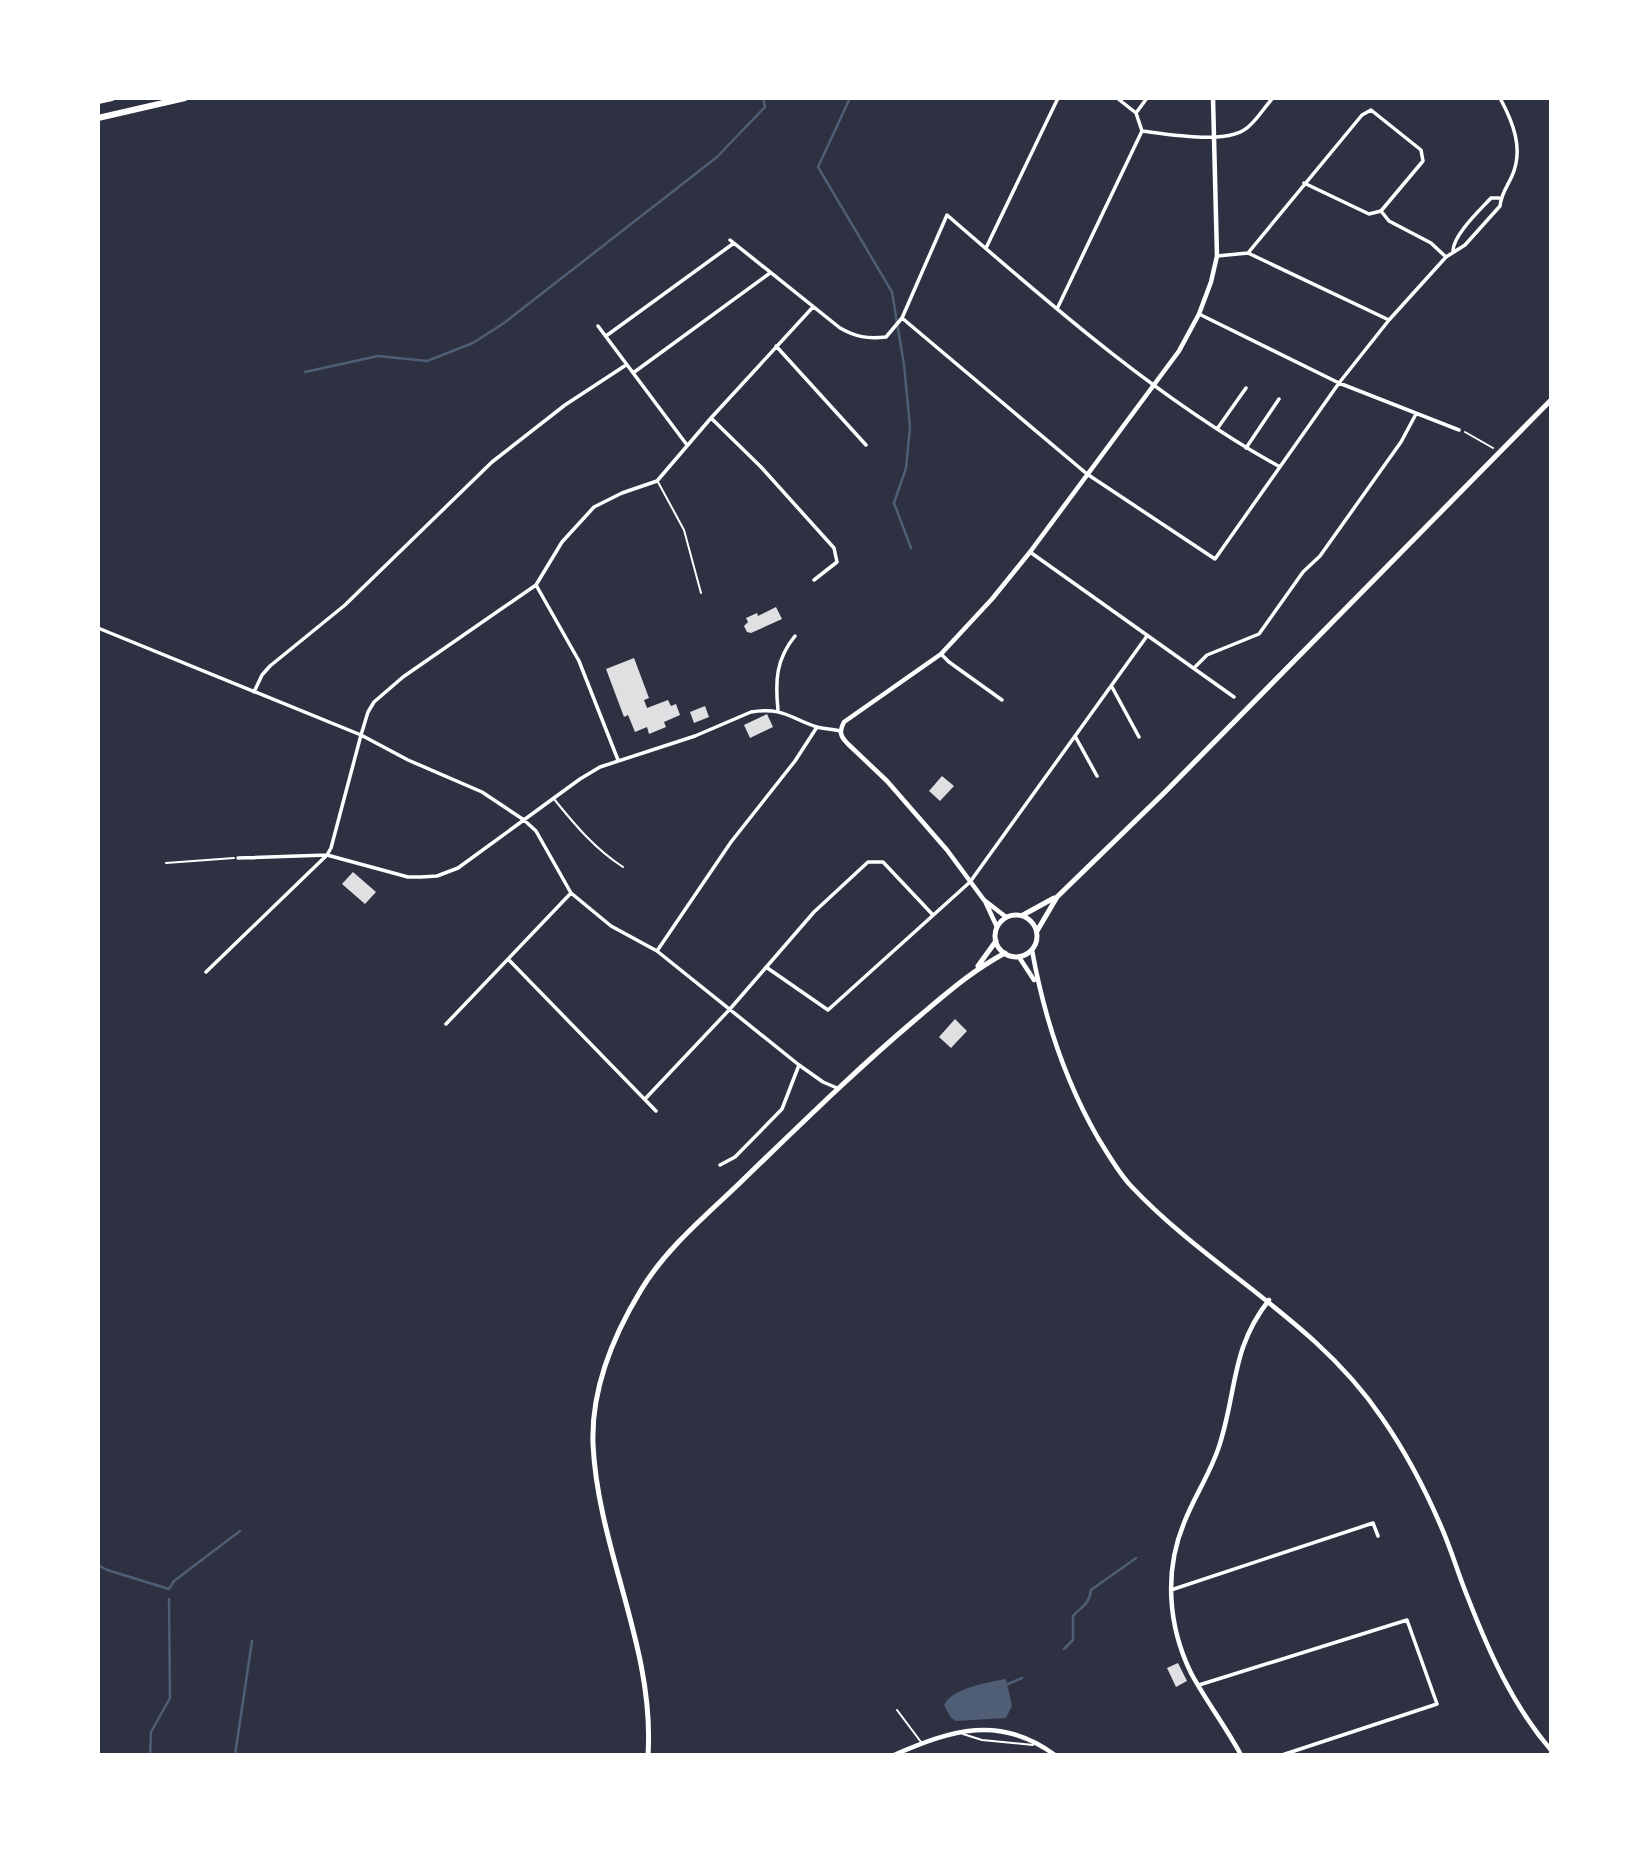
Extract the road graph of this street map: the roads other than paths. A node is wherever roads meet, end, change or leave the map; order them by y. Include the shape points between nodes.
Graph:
1 (112, 98) edge
2 (185, 98) edge
3 (1058, 98) edge
4 (1117, 98) edge
5 (1147, 98) edge
6 (1213, 98) edge
7 (1273, 98) edge
8 (1500, 98) edge
9 (98, 101) edge
10 (1136, 113) junction
11 (98, 118) edge
12 (1142, 131) junction
13 (1213, 136) junction
14 (1304, 183) junction
15 (1500, 198) junction
16 (1381, 211) junction
17 (986, 248) junction
18 (1453, 251) junction
19 (1248, 253) junction
20 (1217, 256) junction
21 (1446, 257) junction
22 (770, 273) junction
23 (813, 307) junction
24 (1057, 309) junction
25 (1199, 314) junction
26 (902, 318) junction
27 (1390, 320) junction
28 (598, 326) dead end
29 (606, 336) junction
30 (776, 346) junction
31 (626, 365) junction
32 (633, 373) junction
33 (1339, 383) junction
34 (1153, 387) junction
35 (1246, 388) dead end
36 (1279, 399) dead end
37 (1551, 400) edge
38 (1416, 414) junction
39 (711, 418) junction
40 (1217, 430) junction
41 (1460, 430) dead end
42 (866, 444) dead end
43 (687, 445) junction
44 (1246, 448) junction
45 (1280, 467) junction
46 (1087, 474) junction
47 (657, 481) junction
48 (1030, 552) junction
49 (814, 580) dead end
50 (536, 585) junction
51 (701, 593) dead end
52 (98, 628) edge
53 (795, 636) dead end
54 (1147, 636) junction
55 (941, 654) junction
56 (1195, 667) junction
57 (1111, 686) junction
58 (254, 692) junction
59 (1234, 697) dead end
60 (1002, 700) dead end
61 (778, 710) junction
62 (817, 727) junction
63 (840, 730) junction
64 (361, 735) junction
65 (1075, 736) junction
66 (1139, 737) dead end
67 (618, 760) junction
68 (1097, 776) dead end
69 (553, 799) junction
70 (524, 820) junction
71 (327, 855) junction
72 (238, 858) road end
73 (623, 867) dead end
74 (971, 882) junction
75 (571, 893) junction
76 (1057, 897) junction
77 (984, 900) junction
78 (933, 915) junction
79 (1022, 915) junction
80 (1006, 917) junction
81 (997, 927) junction
82 (1037, 931) junction
83 (996, 941) junction
84 (1032, 950) junction
85 (657, 951) junction
86 (1005, 953) junction
87 (1019, 957) junction
88 (508, 959) junction
89 (766, 967) junction
90 (976, 969) junction
91 (206, 972) dead end
92 (1037, 984) junction
93 (730, 1009) junction
94 (446, 1024) dead end
95 (799, 1065) junction
96 (838, 1088) junction
97 (645, 1099) junction
98 (656, 1111) dead end
99 (720, 1165) dead end
100 (1269, 1300) junction
101 (1378, 1536) dead end
102 (1171, 1590) junction
103 (1199, 1685) junction
104 (897, 1710) dead end
105 (959, 1733) junction
106 (922, 1743) junction
107 (1041, 1745) junction
108 (1551, 1750) edge
109 (648, 1755) edge
110 (894, 1755) edge
111 (1055, 1755) edge
112 (1241, 1755) edge
113 (1282, 1755) edge

1 - 9 highway
2 - 11 highway
3 - 17 street
4 - 10 street
5 - 10 street
6 - 13 street
7 - 13 street via 1247,129 1231,136
8 - 15 street via 1518,144 1514,172
10 - 12 street
12 - 13 street
12 - 24 street
13 - 20 street
14 - 16 street via 1369,214
14 - 16 street via 1371,110 1421,150 1423,161
14 - 19 street
15 - 18 street via 1500,206 1487,221
15 - 18 street via 1491,198 1455,241
16 - 21 street via 1389,221 1431,243
17 - 24 street
17 - 26 street via 947,215
18 - 21 street
19 - 20 street
19 - 27 street
20 - 25 street
21 - 27 street
22 - 23 street
22 - 29 street via 732,242
22 - 32 street
23 - 26 street via 840,328 867,339 886,337
23 - 30 street
24 - 34 street
25 - 33 street
25 - 34 street
26 - 46 street
27 - 33 street
28 - 29 street
29 - 31 street
30 - 39 street
30 - 42 street
31 - 32 street
31 - 58 street via 492,462 345,605 270,666
32 - 43 street
33 - 38 street
33 - 45 street
34 - 40 street
34 - 46 street
35 - 40 street
36 - 44 street
37 - 76 main road
38 - 41 street
38 - 56 street via 1320,556 1303,572 1259,634 1207,655
39 - 43 street
39 - 49 street via 834,548 837,562
40 - 44 street
43 - 47 street
44 - 45 street
45 - 46 street via 1215,559
46 - 48 street
47 - 50 street via 594,507 562,542
47 - 51 lane via 684,530
48 - 54 street
48 - 55 street
50 - 64 street via 385,690 368,712
50 - 67 street via 579,661
52 - 58 street
53 - 61 street via 780,657
54 - 56 street
54 - 57 street
55 - 60 street
55 - 63 street via 844,722
56 - 59 street
57 - 65 street
57 - 66 street
58 - 64 street
61 - 62 street
61 - 67 street via 751,712 695,736
62 - 63 street
62 - 85 street
63 - 74 street via 930,829
64 - 70 street via 482,792
64 - 71 street
65 - 68 street
65 - 74 street
67 - 69 street via 589,773
69 - 70 street
69 - 73 lane via 586,838
70 - 71 street via 458,868 437,876 408,877
70 - 75 street via 536,831
71 - 72 street
71 - 91 street
74 - 77 street
74 - 78 street
75 - 85 street via 611,926
75 - 88 street
76 - 79 main road
76 - 82 main road
77 - 80 street
77 - 81 street
78 - 89 street via 828,1010
78 - 89 street via 883,862 868,862 814,912
79 - 80 main road
79 - 82 main road
80 - 81 main road
81 - 83 main road
82 - 84 main road
83 - 86 main road
83 - 90 main road
84 - 87 main road
84 - 92 street
85 - 93 street
86 - 87 main road
86 - 90 main road
87 - 92 street
88 - 94 street
88 - 97 street
89 - 93 street
90 - 96 main road
92 - 100 street via 1068,1081 1128,1184
93 - 95 street
93 - 97 street
95 - 96 street
95 - 99 street via 782,1109 735,1157
96 - 109 main road via 669,1253 642,1287 603,1368 595,1410 595,1468 608,1538 645,1675
97 - 98 street
100 - 102 street via 1240,1352 1220,1446 1183,1523
100 - 108 street via 1349,1376 1409,1459 1497,1666 1531,1727
101 - 102 street via 1373,1523
102 - 103 street via 1178,1639
103 - 112 street
103 - 113 street via 1407,1620 1437,1704
104 - 106 lane
105 - 106 street
105 - 107 lane via 982,1740
105 - 107 street via 1007,1731
106 - 110 street
107 - 111 street

